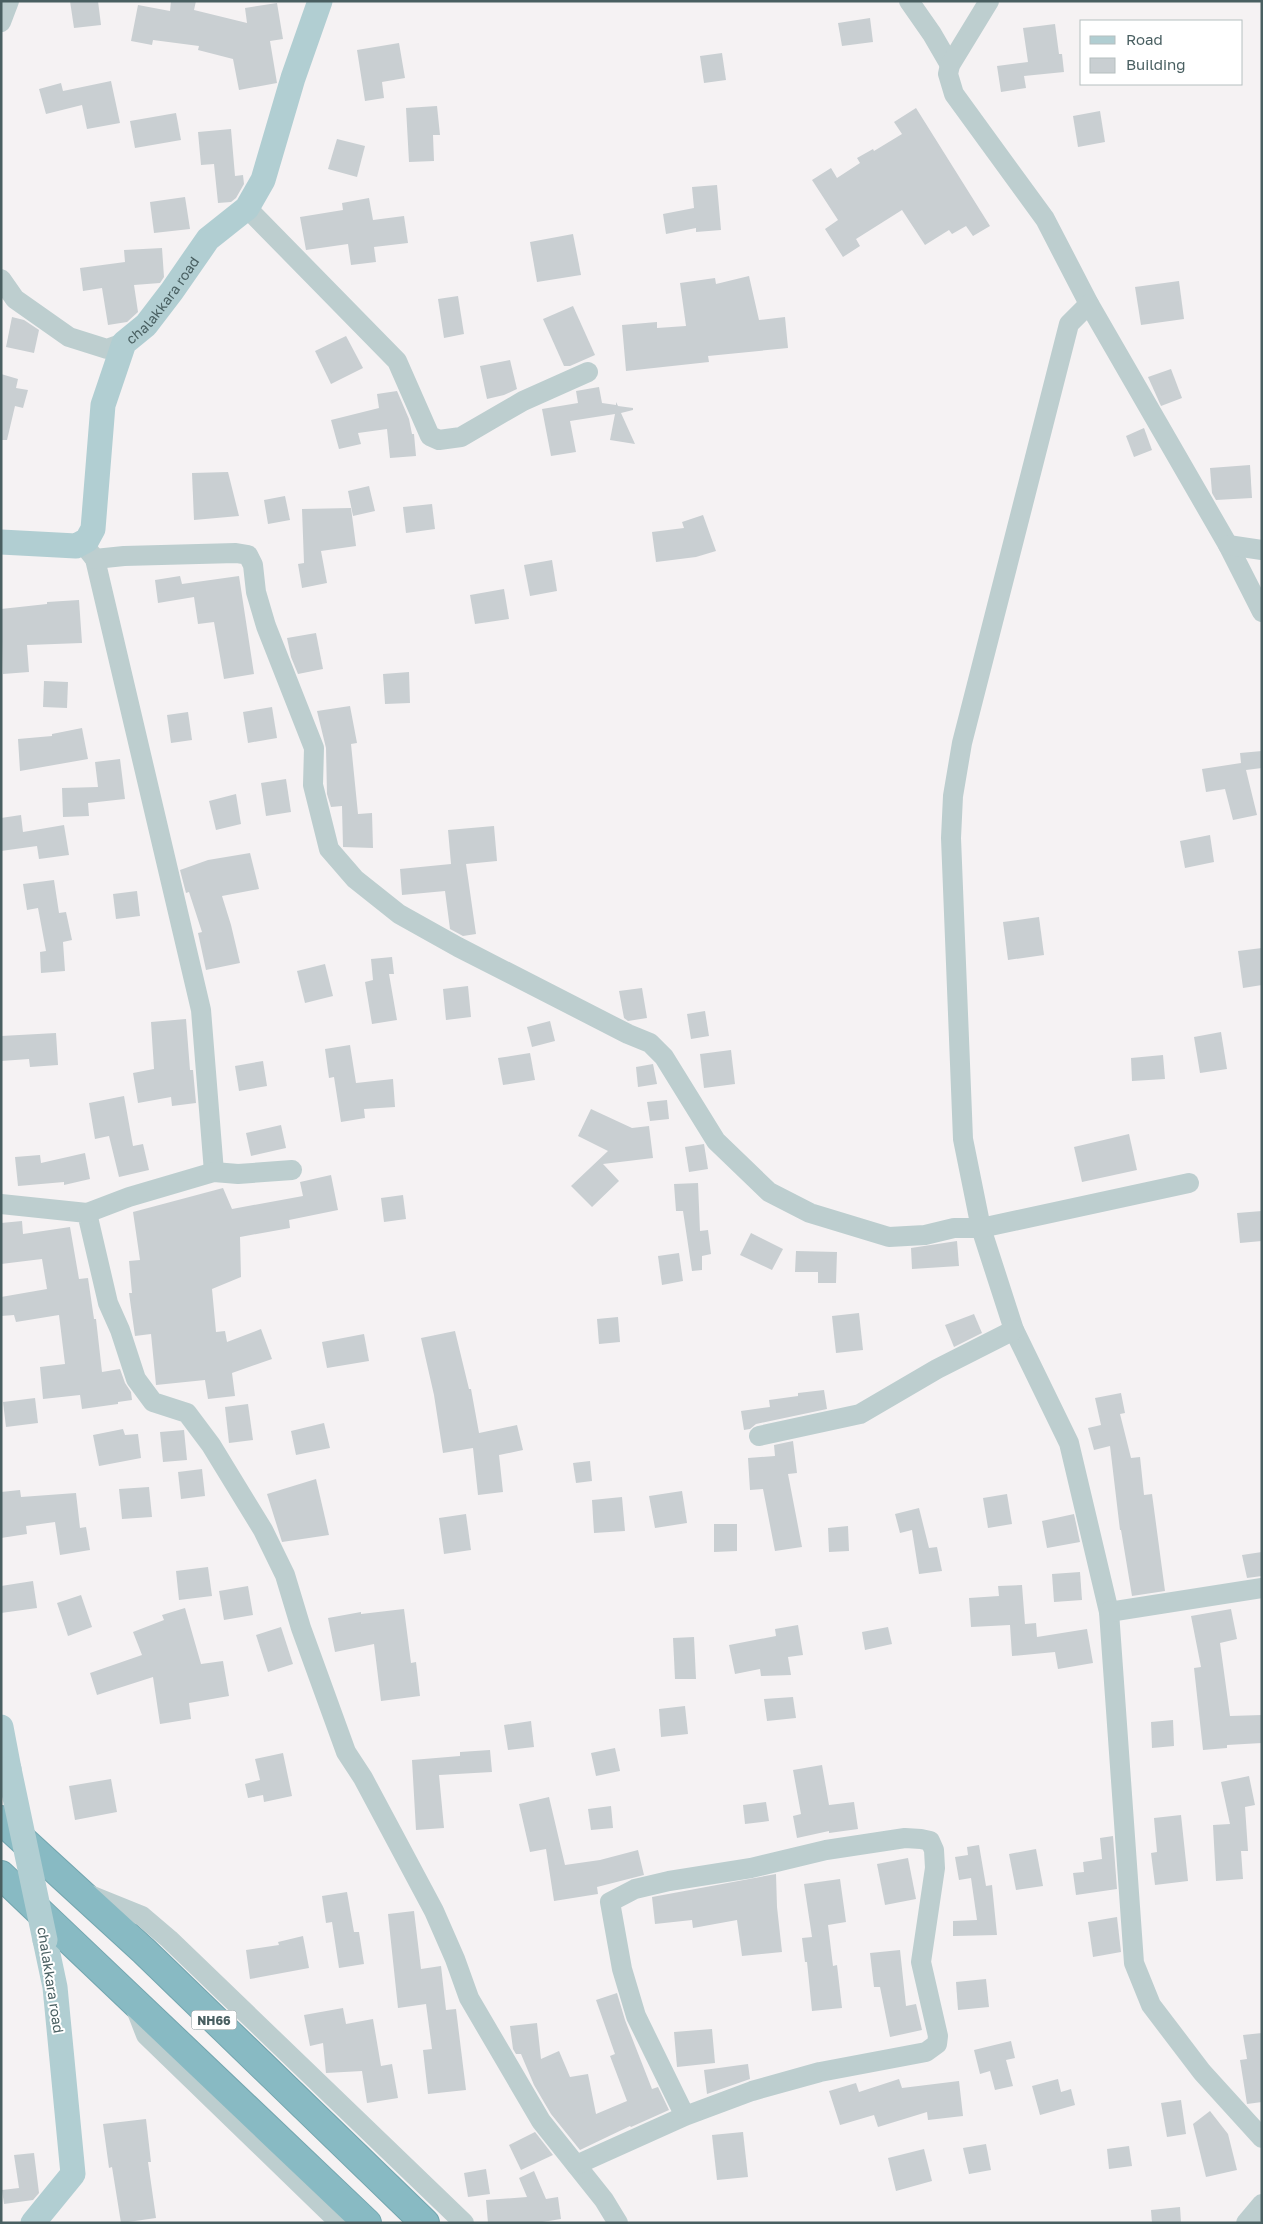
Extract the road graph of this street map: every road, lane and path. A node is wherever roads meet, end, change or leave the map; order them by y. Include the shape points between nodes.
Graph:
1 (9, 1) edge
2 (320, 1) edge
3 (909, 1) edge
4 (989, 1) edge
5 (1, 22) edge
6 (950, 65) junction
7 (246, 208) junction
8 (1, 279) edge
9 (1088, 304) junction
10 (124, 343) junction
11 (588, 372) dead end
12 (1, 542) edge
13 (1228, 544) junction
14 (1262, 550) edge
15 (88, 552) junction
16 (1262, 612) edge
17 (292, 1170) dead end
18 (214, 1172) junction
19 (1189, 1183) dead end
20 (1, 1204) edge
21 (87, 1213) junction
22 (981, 1228) junction
23 (1014, 1330) junction
24 (760, 1436) dead end
25 (1262, 1588) edge
26 (1109, 1612) junction
27 (1, 1727) edge
28 (1, 1820) edge
29 (1, 1875) edge
30 (79, 1890) junction
31 (133, 2000) junction
32 (684, 2116) junction
33 (1262, 2138) edge
34 (576, 2165) junction
35 (1262, 2204) edge
36 (34, 2223) edge
37 (340, 2223) edge
38 (367, 2223) edge
39 (425, 2223) edge
40 (464, 2223) edge
41 (618, 2223) edge
42 (1246, 2223) edge

1 - 5 street
2 - 7 main road, chalakkara road via 263,180
3 - 6 street
4 - 6 street
6 - 9 street via 948,74 954,94 1044,219
7 - 10 main road, chalakkara road via 208,239 146,325
7 - 11 street via 397,361 430,436 439,440 461,437 523,401
8 - 10 street via 15,299 69,337 107,350
9 - 13 street
9 - 22 street via 1069,324 962,743 953,796 951,838 963,1139
10 - 15 main road, chalakkara road via 103,405
12 - 15 main road via 76,546
13 - 14 street
13 - 16 street
15 - 18 street via 202,1010
15 - 22 street via 124,556 248,555 266,626 314,748 314,785 328,849 355,879 399,914 628,1034 650,1042 664,1057 716,1141 769,1192 810,1213 889,1237 926,1235 954,1228
17 - 18 street via 238,1174
18 - 21 street
19 - 22 street
20 - 21 street
21 - 34 street via 108,1303 136,1378 152,1402 187,1412 263,1530 285,1575 346,1752 434,1911 469,1998 484,2026 542,2121
22 - 23 street
23 - 24 street via 937,1369 860,1414
23 - 26 street via 1069,1443
25 - 26 street
26 - 33 street via 1134,1962 1151,2005 1202,2072
27 - 36 main road, chalakkara road, bridge via 54,1986 73,2174
28 - 30 highway, NH66
29 - 31 highway, NH66
30 - 39 highway, NH66
30 - 40 street via 142,1916 170,1939
31 - 37 street via 146,2035
31 - 38 highway, NH66
32 - 32 street via 752,2091 820,2072 926,2052 937,2044 938,2036 921,1962 935,1868 930,1842 905,1838 826,1850 751,1868 643,1887 610,1902 622,1969 636,2016
32 - 34 street
34 - 41 street
35 - 42 street

